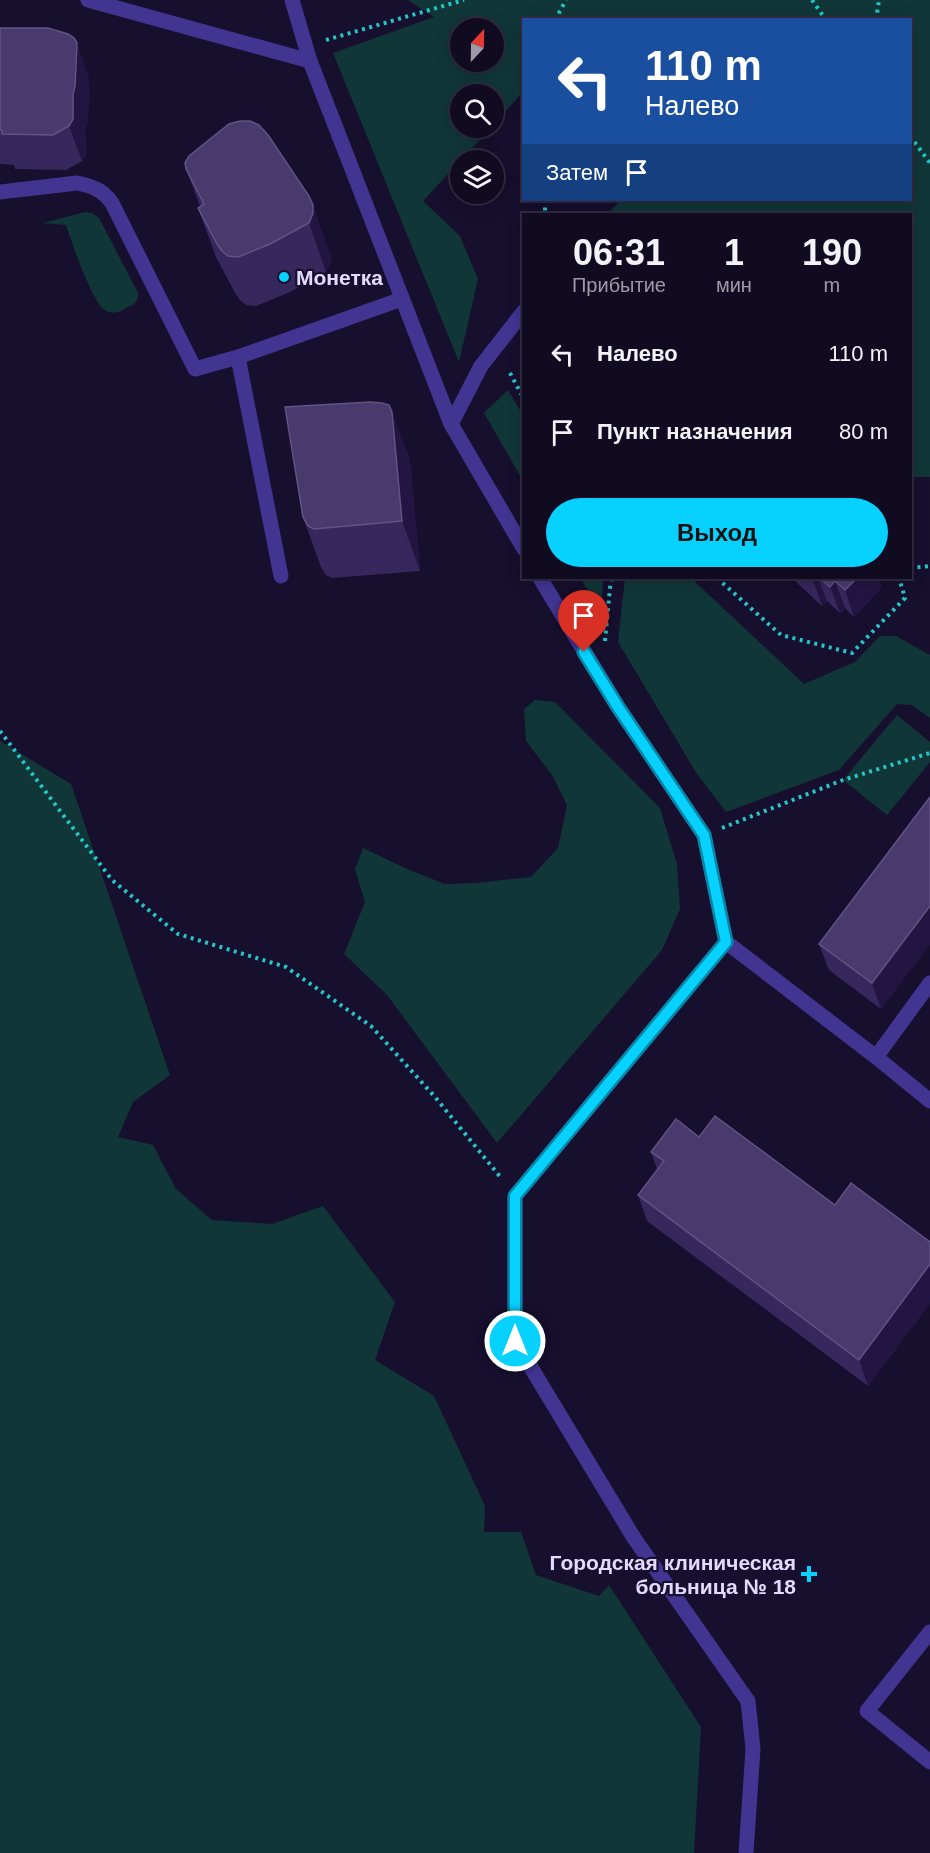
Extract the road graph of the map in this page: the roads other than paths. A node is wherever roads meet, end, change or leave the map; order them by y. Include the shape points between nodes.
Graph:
1 (88, 0) edge
2 (292, 0) edge
3 (308, 54) junction
4 (0, 192) edge
5 (402, 299) junction
6 (522, 314) edge
7 (238, 357) junction
8 (451, 424) junction
9 (522, 546) edge
10 (281, 576) dead end
11 (541, 579) edge
12 (726, 942) junction
13 (930, 983) edge
14 (876, 1057) junction
15 (930, 1101) edge
16 (930, 1632) edge
17 (930, 1762) edge
18 (746, 1853) edge

1 - 3 street
2 - 3 street
3 - 5 street
4 - 7 street via 77,183 105,192 195,369
5 - 7 street
5 - 8 street
6 - 8 street via 481,366
7 - 10 street
8 - 9 street
11 - 12 street via 618,707 704,835
12 - 14 street
12 - 18 street via 515,1196 515,1341 633,1538 748,1701 753,1749
13 - 14 street
14 - 15 street
16 - 17 street via 867,1712

